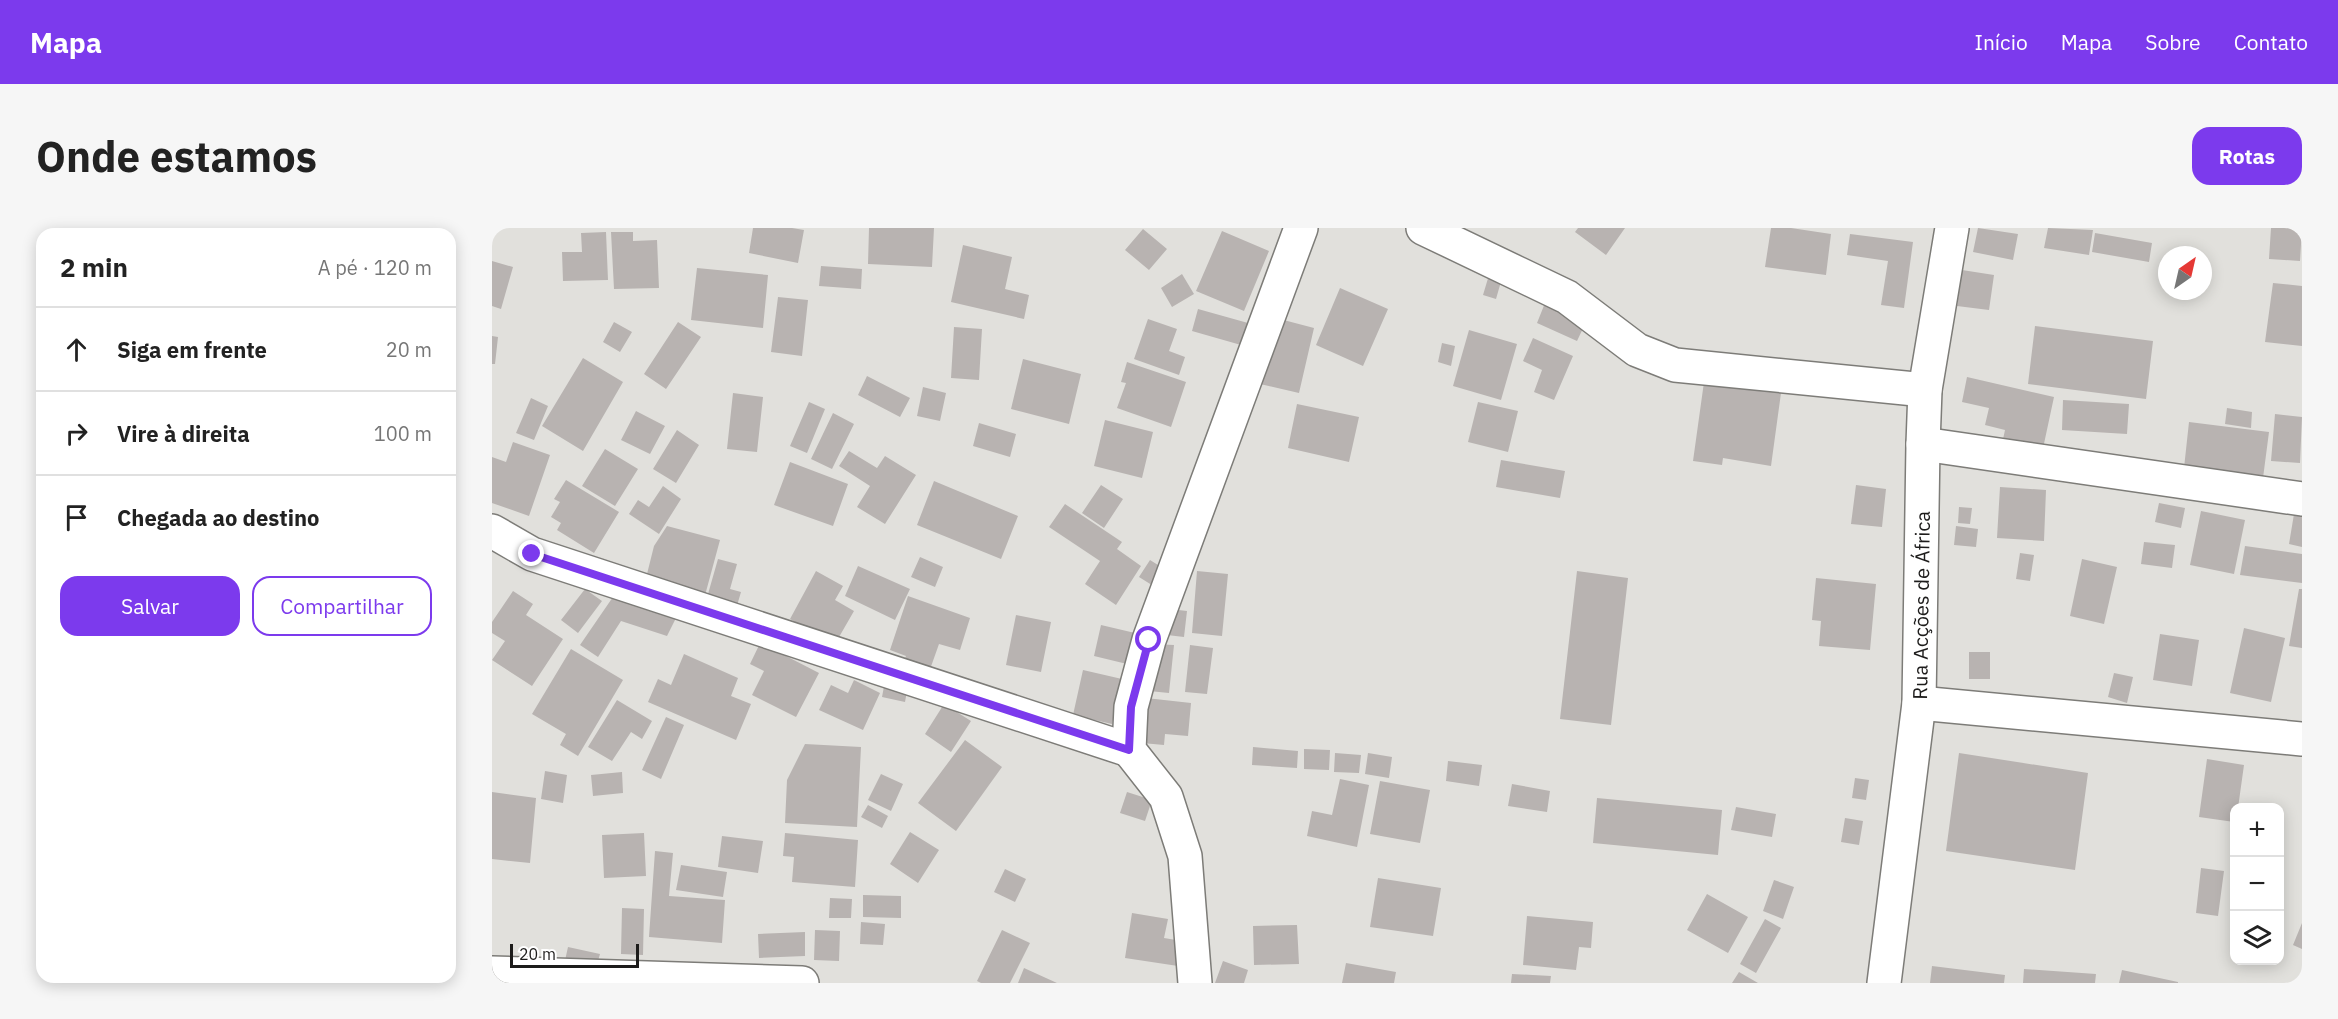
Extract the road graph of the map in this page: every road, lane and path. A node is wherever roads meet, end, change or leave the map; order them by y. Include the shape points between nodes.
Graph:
1 (1301, 228) edge
2 (1423, 228) edge
3 (1952, 228) edge
4 (1477, 239) edge
5 (1925, 390) junction
6 (1923, 444) junction
7 (2302, 499) edge
8 (492, 531) edge
9 (1919, 703) junction
10 (2302, 739) edge
11 (1129, 750) junction
12 (492, 973) edge
13 (802, 983) edge
14 (1195, 983) edge
15 (1884, 983) edge

1 - 11 street via 1149,640 1131,707
2 - 4 street
3 - 5 street, Rua Acções de África
4 - 5 street via 1567,297 1637,350 1676,364
5 - 6 street, Rua Acções de África
6 - 7 street
6 - 9 street, Rua Acções de África
8 - 11 street via 532,554
9 - 10 street
9 - 15 street, Rua Acções de África
11 - 14 street via 1166,797 1185,856
12 - 13 street

